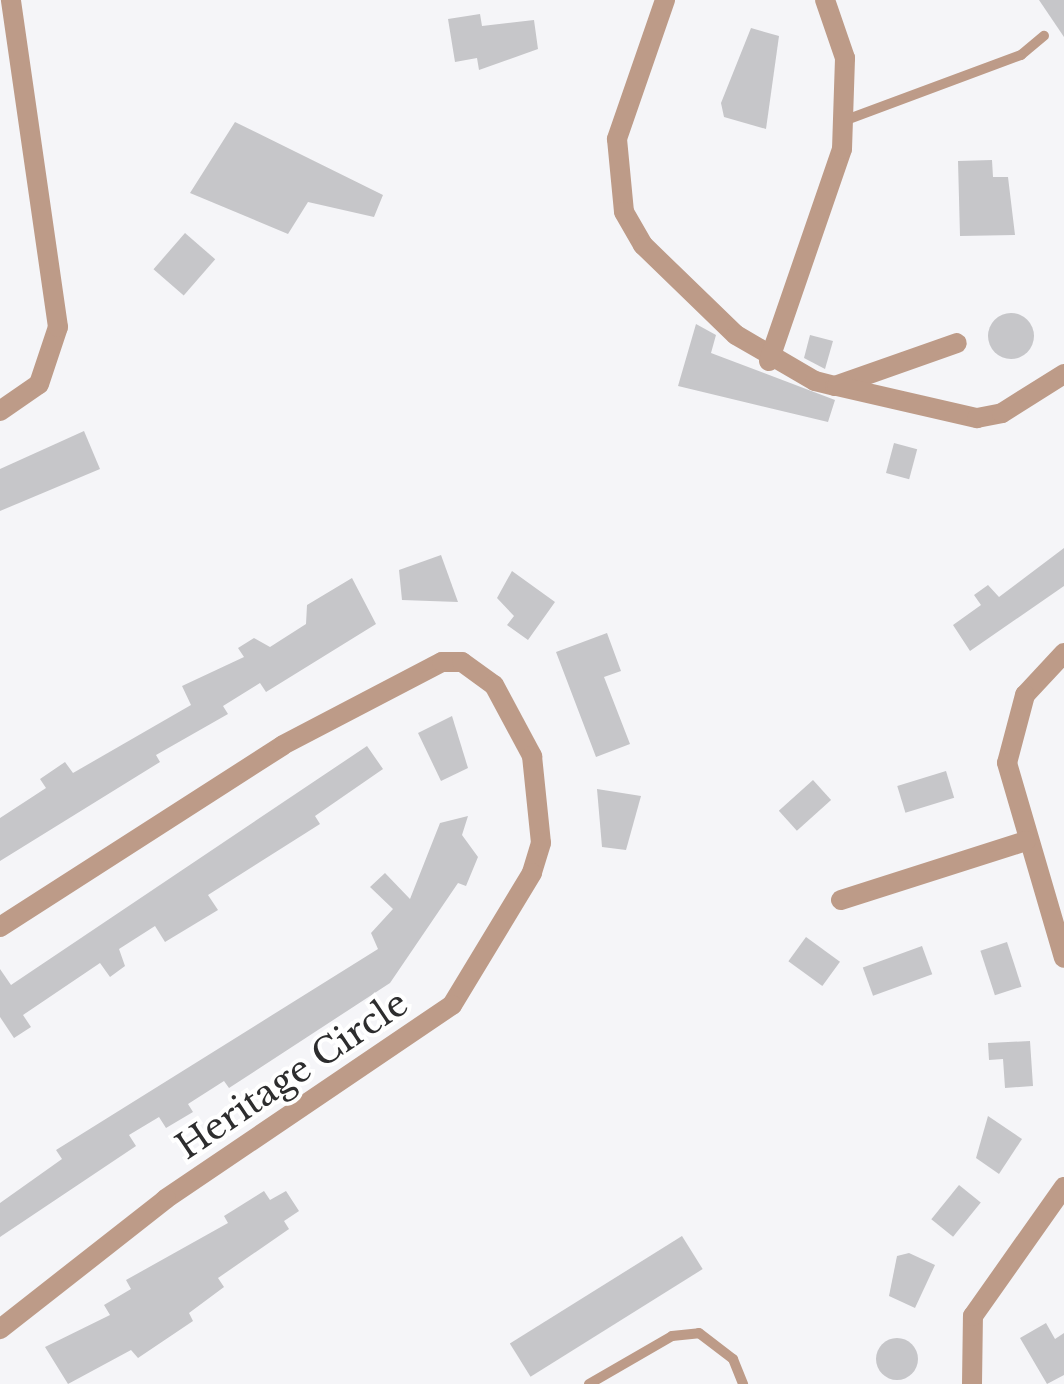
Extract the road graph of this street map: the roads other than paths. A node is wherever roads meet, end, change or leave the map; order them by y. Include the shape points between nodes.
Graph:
1 (12, 0) edge
2 (665, 0) edge
3 (825, 0) edge
4 (1044, 36) dead end
5 (846, 120) junction
6 (958, 343) dead end
7 (769, 360) junction
8 (1064, 374) edge
9 (835, 386) junction
10 (0, 411) edge
11 (1064, 653) edge
12 (1026, 841) junction
13 (841, 900) dead end
14 (0, 927) edge
15 (1064, 958) edge
16 (1064, 1187) edge
17 (0, 1329) edge
18 (589, 1384) edge
19 (743, 1384) edge
20 (972, 1384) edge

1 - 10 street via 58,327 38,384
2 - 7 street via 617,139 624,212 643,245
3 - 5 street via 845,58
4 - 5 lane via 1021,55
5 - 7 street
6 - 9 street
7 - 9 street
8 - 9 street via 1002,414 977,418
11 - 12 street via 1025,694 1007,738
12 - 13 street
12 - 15 street
14 - 17 street, Heritage Circle via 283,746 442,662 462,662 494,685 532,756 541,842 532,873 486,962 452,1005 182,1188
16 - 20 street via 974,1316
18 - 19 lane via 672,1336 699,1333 733,1360

